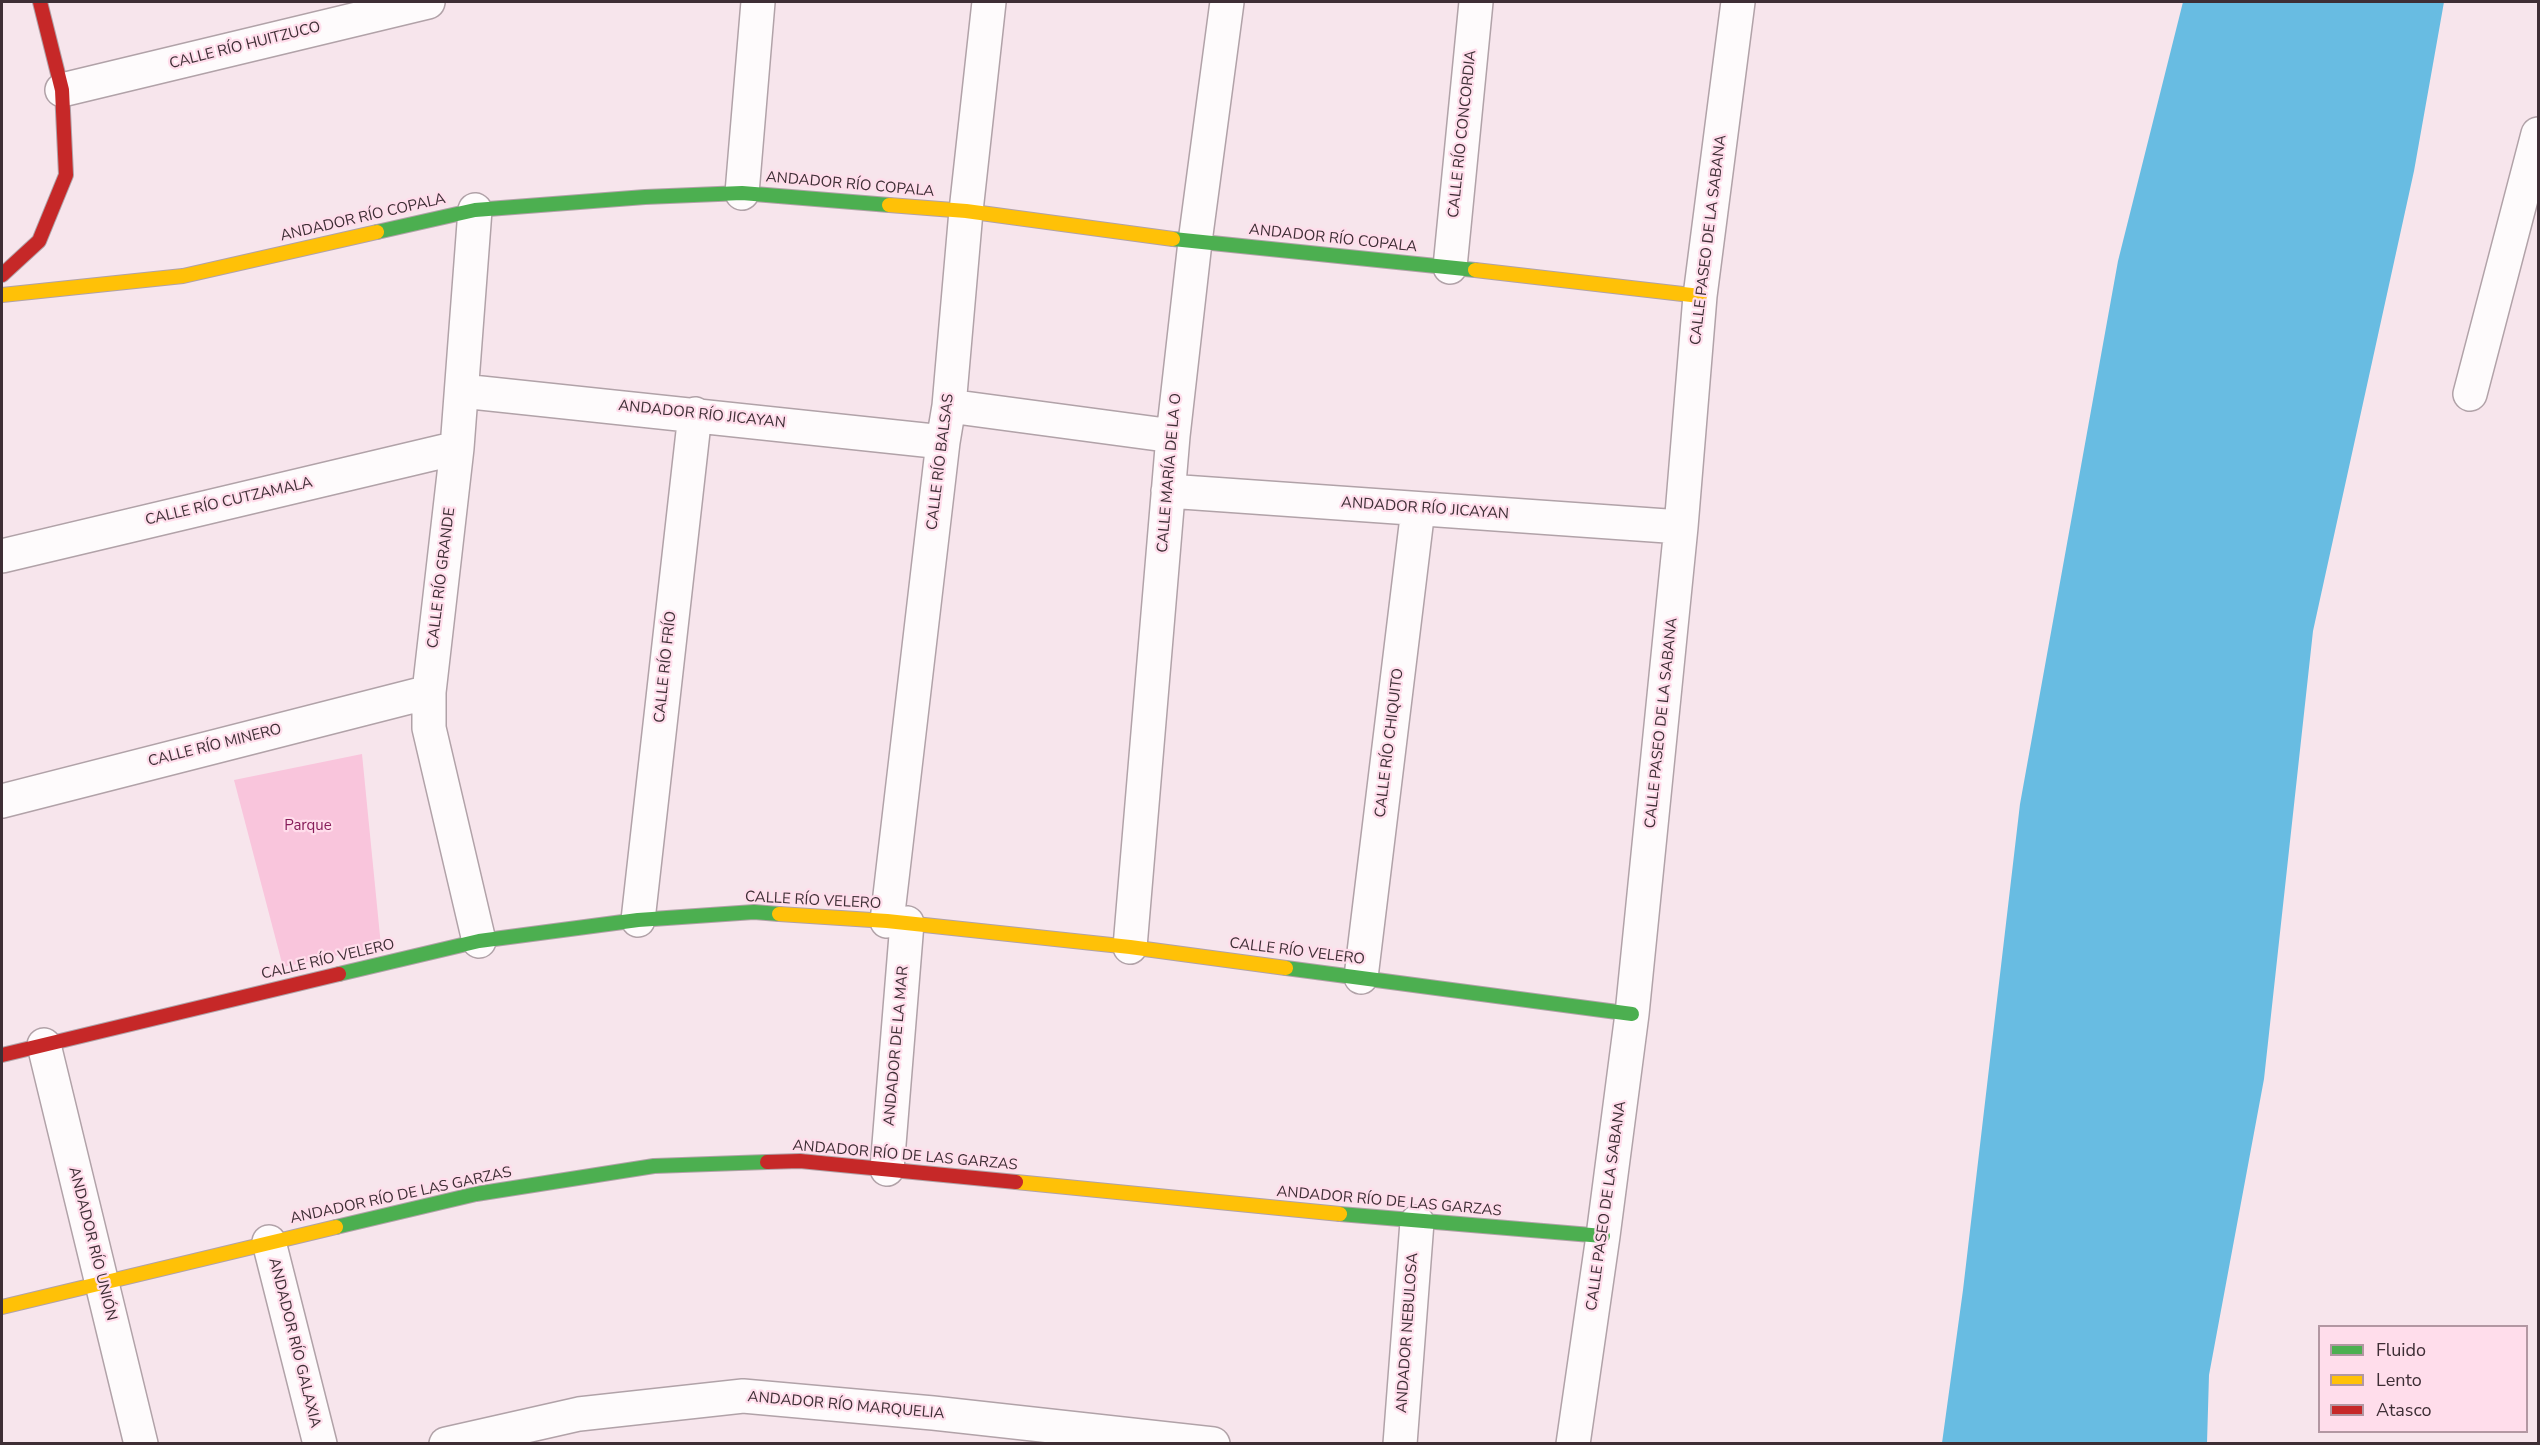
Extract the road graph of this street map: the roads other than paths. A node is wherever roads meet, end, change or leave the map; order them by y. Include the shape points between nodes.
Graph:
1 (40, 2) edge
2 (428, 2) edge
3 (758, 2) edge
4 (989, 2) edge
5 (1227, 2) edge
6 (1476, 2) edge
7 (1738, 2) edge
8 (62, 90) junction
9 (2538, 134) edge
10 (742, 193) junction
11 (475, 210) junction
12 (966, 211) junction
13 (1194, 242) junction
14 (1450, 267) junction
15 (2, 275) edge
16 (2, 295) edge
17 (1700, 296) junction
18 (462, 391) junction
19 (2470, 394) dead end
20 (949, 406) junction
21 (695, 414) junction
22 (1173, 436) junction
23 (943, 442) junction
24 (457, 448) junction
25 (1168, 491) junction
26 (1418, 508) junction
27 (1682, 527) junction
28 (2, 556) edge
29 (429, 692) junction
30 (2, 801) edge
31 (638, 920) junction
32 (897, 922) junction
33 (479, 940) junction
34 (1130, 947) junction
35 (1361, 977) junction
36 (1632, 1014) junction
37 (44, 1045) junction
38 (2, 1055) edge
39 (887, 1169) junction
40 (1417, 1222) junction
41 (1604, 1236) junction
42 (269, 1242) junction
43 (101, 1284) junction
44 (2, 1307) edge
45 (141, 1443) edge
46 (320, 1443) edge
47 (446, 1443) edge
48 (1213, 1443) edge
49 (1400, 1443) edge
50 (1573, 1443) edge

1 - 8 street
2 - 8 street, CALLE RÍO HUITZUCO
3 - 10 street
4 - 12 street, CALLE RÍO BALSAS
5 - 13 street, CALLE MARÍA DE LA O
6 - 14 street, CALLE RÍO CONCORDIA
7 - 17 street, CALLE PASEO DE LA SABANA
8 - 15 street via 66,175 39,241
9 - 19 street
10 - 11 street, ANDADOR RÍO COPALA
10 - 12 street, ANDADOR RÍO COPALA
11 - 16 street, ANDADOR RÍO COPALA via 183,276
11 - 18 street, CALLE RÍO GRANDE
12 - 13 street, ANDADOR RÍO COPALA
12 - 20 street, CALLE RÍO BALSAS
13 - 14 street, ANDADOR RÍO COPALA
13 - 22 street, CALLE MARÍA DE LA O
14 - 17 street, ANDADOR RÍO COPALA
17 - 27 street, CALLE PASEO DE LA SABANA
18 - 21 street, ANDADOR RÍO JICAYAN
18 - 24 street, CALLE RÍO GRANDE
20 - 22 street
20 - 23 street, CALLE RÍO BALSAS
21 - 23 street, ANDADOR RÍO JICAYAN
21 - 31 street, CALLE RÍO FRÍO
22 - 25 street, CALLE MARÍA DE LA O
23 - 32 street, CALLE RÍO BALSAS
24 - 28 street, CALLE RÍO CUTZAMALA
24 - 29 street, CALLE RÍO GRANDE
25 - 26 street, ANDADOR RÍO JICAYAN
25 - 34 street, CALLE MARÍA DE LA O
26 - 27 street, ANDADOR RÍO JICAYAN
26 - 35 street, CALLE RÍO CHIQUITO
27 - 36 street, CALLE PASEO DE LA SABANA
29 - 30 street, CALLE RÍO MINERO
29 - 33 street, CALLE RÍO GRANDE via 429,728
31 - 32 street, CALLE RÍO VELERO via 753,912
31 - 33 street, CALLE RÍO VELERO
32 - 34 street, CALLE RÍO VELERO
32 - 39 street, ANDADOR DE LA MAR
33 - 37 street, CALLE RÍO VELERO
34 - 35 street, CALLE RÍO VELERO
35 - 36 street, CALLE RÍO VELERO
36 - 41 street, CALLE PASEO DE LA SABANA
37 - 38 street, CALLE RÍO VELERO
37 - 43 street, ANDADOR RÍO UNIÓN
39 - 40 street, ANDADOR RÍO DE LAS GARZAS
39 - 42 street, ANDADOR RÍO DE LAS GARZAS via 800,1161 654,1166 476,1194
40 - 41 street, ANDADOR RÍO DE LAS GARZAS
40 - 49 street, ANDADOR NEBULOSA
41 - 50 street, CALLE PASEO DE LA SABANA
42 - 43 street, ANDADOR RÍO DE LAS GARZAS
42 - 46 street, ANDADOR RÍO GALAXIA
43 - 44 street, ANDADOR RÍO DE LAS GARZAS
43 - 45 street, ANDADOR RÍO UNIÓN
47 - 48 street, ANDADOR RÍO MARQUELIA via 579,1414 743,1396

